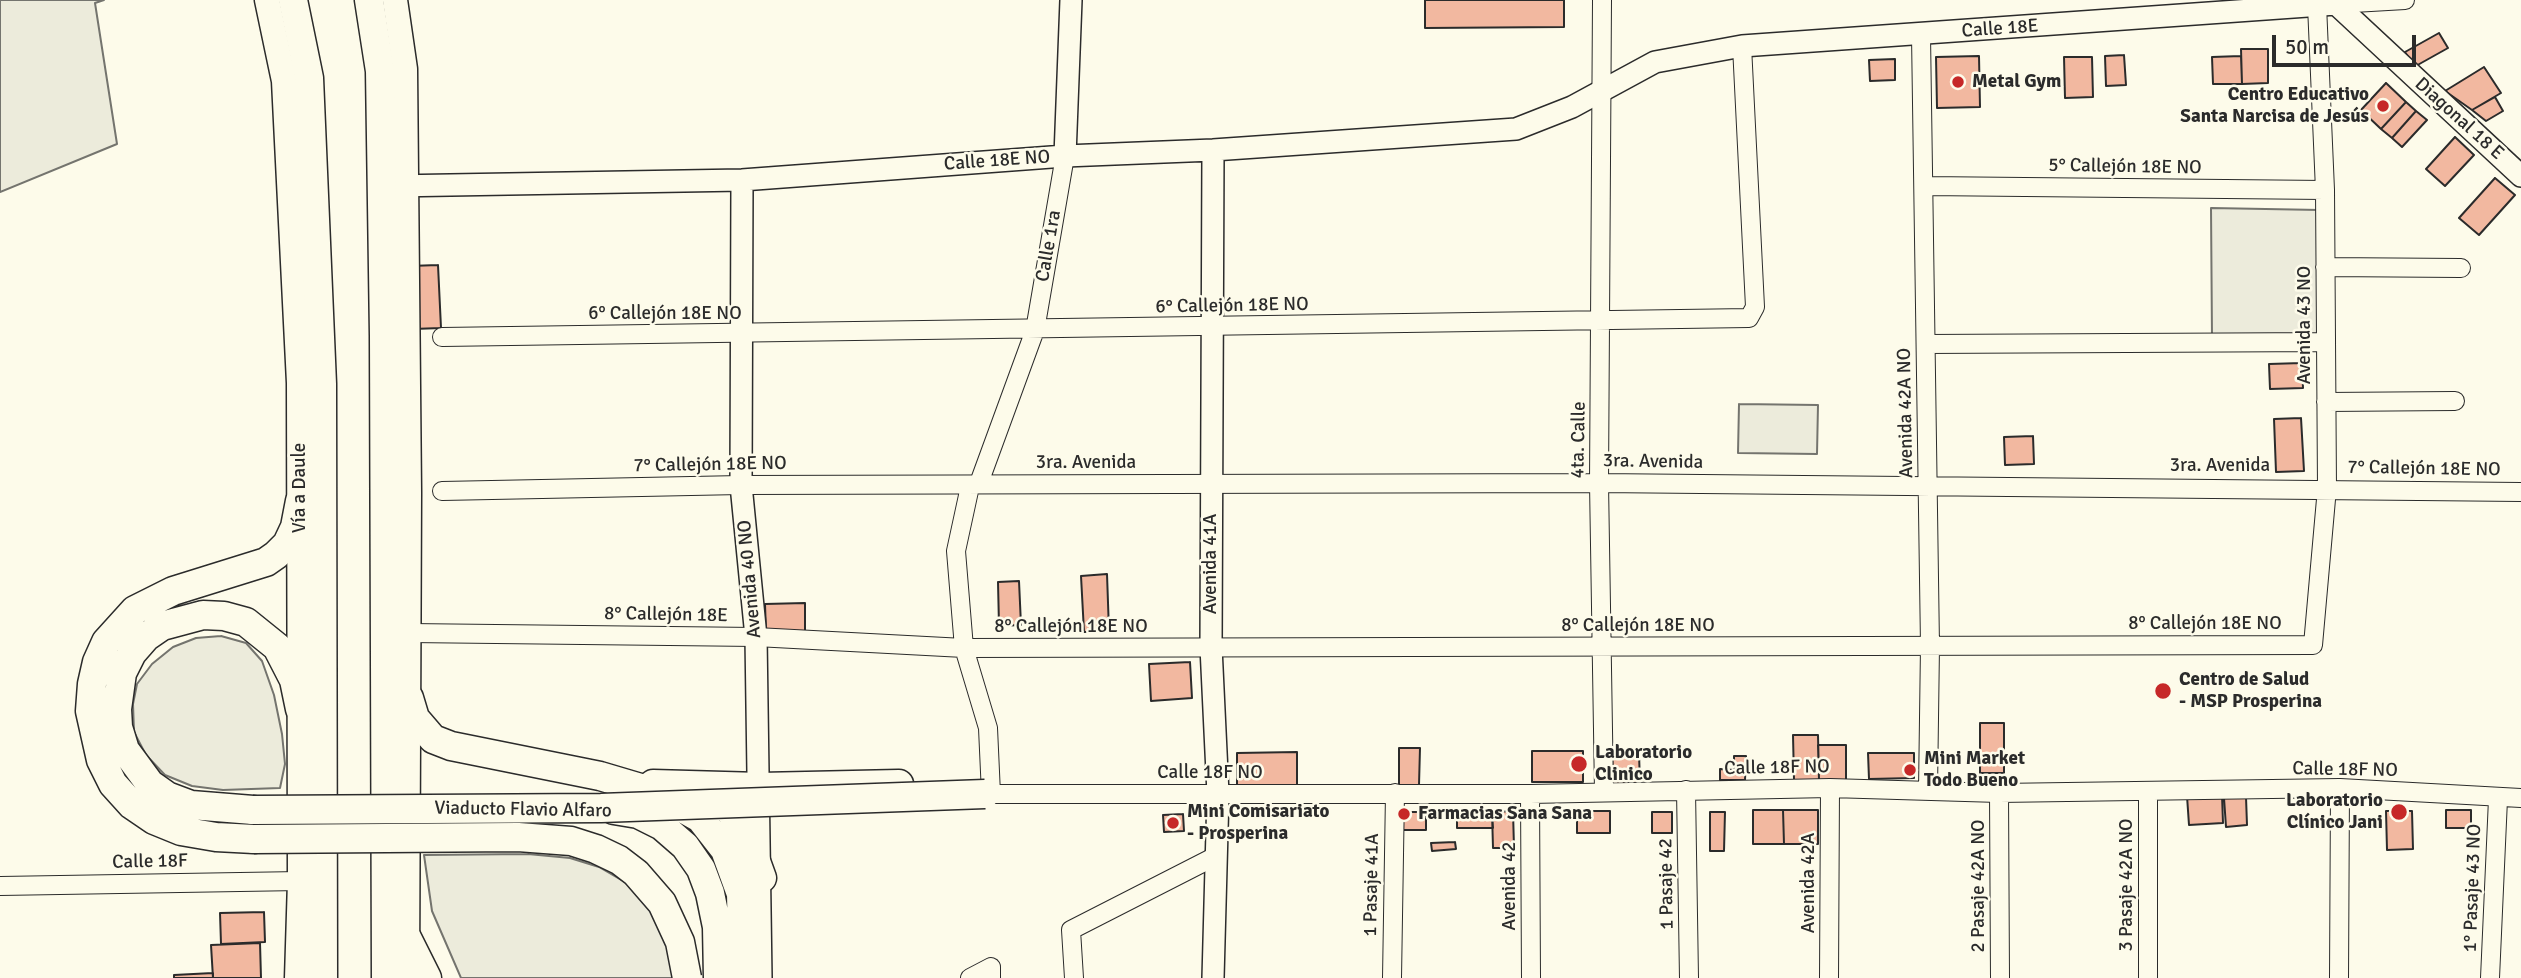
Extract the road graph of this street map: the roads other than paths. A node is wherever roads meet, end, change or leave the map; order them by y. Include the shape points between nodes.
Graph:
1 (267, 0) edge
2 (293, 0) edge
3 (369, 0) edge
4 (395, 0) edge
5 (1071, 0) edge
6 (1602, 0) edge
7 (2405, 0) edge
8 (2312, 4) edge
9 (1921, 35) junction
10 (1742, 46) junction
11 (1602, 88) junction
12 (1213, 150) junction
13 (1065, 156) junction
14 (2519, 172) edge
15 (742, 180) junction
16 (393, 186) junction
17 (1924, 186) junction
18 (2325, 190) junction
19 (2325, 267) junction
20 (2461, 268) dead end
21 (1601, 321) junction
22 (1211, 327) junction
23 (1035, 330) junction
24 (741, 334) junction
25 (442, 337) dead end
26 (2326, 342) junction
27 (1926, 344) junction
28 (2455, 401) dead end
29 (2326, 402) junction
30 (1599, 483) junction
31 (1211, 484) junction
32 (741, 485) junction
33 (1928, 486) junction
34 (974, 487) junction
35 (2326, 488) junction
36 (442, 491) dead end
37 (2521, 492) edge
38 (300, 501) junction
39 (409, 633) junction
40 (756, 637) junction
41 (2313, 645) joint
42 (1930, 646) junction
43 (1604, 647) junction
44 (964, 648) junction
45 (1211, 648) junction
46 (409, 698) junction
47 (300, 709) junction
48 (600, 776) junction
49 (671, 787) junction
50 (760, 787) junction
51 (1830, 788) junction
52 (2340, 788) junction
53 (1686, 790) junction
54 (1928, 790) junction
55 (2148, 791) junction
56 (1604, 792) junction
57 (1395, 793) junction
58 (1999, 793) junction
59 (988, 794) junction
60 (1218, 794) junction
61 (1530, 794) junction
62 (2498, 799) junction
63 (2521, 799) edge
64 (601, 808) junction
65 (1214, 857) junction
66 (762, 878) junction
67 (300, 881) junction
68 (0, 886) edge
69 (407, 938) junction
70 (991, 972) edge
71 (297, 978) edge
72 (323, 978) edge
73 (386, 978) edge
74 (407, 978) edge
75 (427, 978) edge
76 (687, 978) edge
77 (718, 978) edge
78 (743, 978) edge
79 (761, 978) edge
80 (970, 978) edge
81 (1073, 978) edge
82 (1213, 978) edge
83 (1392, 978) edge
84 (1531, 978) edge
85 (1689, 978) edge
86 (1829, 978) edge
87 (2000, 978) edge
88 (2148, 978) edge
89 (2339, 978) edge
90 (2490, 978) edge

1 - 38 main road, Vía a Daule via 284,81
2 - 72 main road, Vía a Daule via 309,78 322,384
3 - 16 main road
4 - 16 main road via 405,69
5 - 13 street, Calle 1ra
6 - 11 street
7 - 8 street, Calle 18E
8 - 9 street, Calle 18E
8 - 14 street, Diagonal 18 E
8 - 18 street, Avenida 43 NO
9 - 10 street, Calle 18E
9 - 17 street, Avenida 42A NO
10 - 11 street, Calle 18E via 1655,62
10 - 21 street, 6° Callejón 18E NO via 1753,314
11 - 12 street, Calle 18E NO via 1572,107 1516,129
11 - 21 street, 4ta. Calle
12 - 13 street, Calle 18E NO
12 - 22 street, Avenida 41A
13 - 15 street, Calle 18E NO
13 - 23 street, Calle 1ra
15 - 16 street, Calle 18E NO
15 - 24 street, Avenida 40 NO
16 - 39 main road via 408,366
16 - 73 main road
17 - 18 street, 5° Callejón 18E NO
17 - 27 street, Avenida 42A NO
18 - 19 street, Avenida 43 NO
19 - 20 street
19 - 26 street, Avenida 43 NO
21 - 22 street, 6° Callejón 18E NO
21 - 30 street, 4ta. Calle
22 - 23 street, 6° Callejón 18E NO
22 - 31 street, Avenida 41A
23 - 24 street, 6° Callejón 18E NO
23 - 34 street, Calle 1ra
24 - 25 street, 6° Callejón 18E NO
24 - 32 street, Avenida 40 NO
26 - 27 street
26 - 29 street, Avenida 43 NO
27 - 33 street, Avenida 42A NO
28 - 29 street
29 - 35 street, Avenida 43 NO
30 - 31 street, 3ra. Avenida
30 - 33 street, 3ra. Avenida
30 - 43 street, 4ta. Calle
31 - 34 street, 3ra. Avenida
31 - 45 street, Avenida 41A
32 - 34 street, 7° Callejón 18E NO
32 - 36 street, 7° Callejón 18E NO
32 - 40 street, Avenida 40 NO
33 - 35 street, 3ra. Avenida
33 - 42 street, Avenida 42A NO
34 - 44 street, Calle 1ra via 956,551
35 - 37 street, 7° Callejón 18E NO
35 - 41 street, Avenida 43 NO
38 - 47 main road, Vía a Daule
38 - 76 main road, bridge via 295,527 276,555 154,599 135,610 106,642 92,684 90,710 101,760 113,784 154,820 216,838 518,837 558,839 596,849 636,873 662,903 680,942
39 - 40 street, 8° Callejón 18E
39 - 46 main road
40 - 44 street, 8° Callejón 18E
40 - 50 street, Avenida 40 NO
41 - 42 street, 8° Callejón 18E NO
42 - 43 street, 8° Callejón 18E NO
42 - 54 street, Avenida 42A NO
43 - 45 street, 8° Callejón 18E NO
43 - 56 street, 4ta. Calle
44 - 45 street, 8° Callejón 18E NO
44 - 59 street, Calle 1ra via 988,728
45 - 60 street, Avenida 41A
46 - 48 main road via 415,718 433,739
46 - 69 main road
47 - 64 main road, Viaducto Flavio Alfaro, bridge via 294,680 277,647 246,622 203,615 162,626 146,637 122,673 117,709 125,750 150,784 191,805 253,810
47 - 67 main road, Vía a Daule
48 - 49 main road
48 - 78 main road via 654,792 700,818 725,850 741,894
49 - 50 main road
49 - 66 main road via 715,800 730,810 749,842
50 - 59 main road via 936,783
50 - 66 street, Avenida 40 NO
51 - 53 street, Calle 18F NO
51 - 54 street, Calle 18F NO
51 - 86 street, Avenida 42A
52 - 55 street, Calle 18F NO
52 - 62 street, Calle 18F NO
52 - 89 street
53 - 56 street, Calle 18F NO
53 - 85 street, 1 Pasaje 42
54 - 58 street, Calle 18F NO
55 - 58 street, Calle 18F NO
55 - 88 street, 3 Pasaje 42A NO
56 - 61 street, Calle 18F NO
57 - 60 street, Calle 18F NO
57 - 61 street, Calle 18F NO
57 - 83 street, 1 Pasaje 41A
58 - 87 street, 2 Pasaje 42A NO
59 - 60 street, Calle 18F NO
59 - 64 main road, bridge
60 - 65 street, Avenida 41A
61 - 84 street, Avenida 42
62 - 63 street, Calle 18F NO
62 - 90 street, 1° Pasaje 43 NO
64 - 77 main road, Viaducto Flavio Alfaro, bridge via 638,814 662,826 685,846 701,869 717,927
65 - 81 street via 1071,930
65 - 82 street, Avenida 41A
66 - 79 street, Avenida 40 NO
67 - 68 street, Calle 18F
67 - 71 main road, Vía a Daule
69 - 74 main road
69 - 75 main road
70 - 80 street

